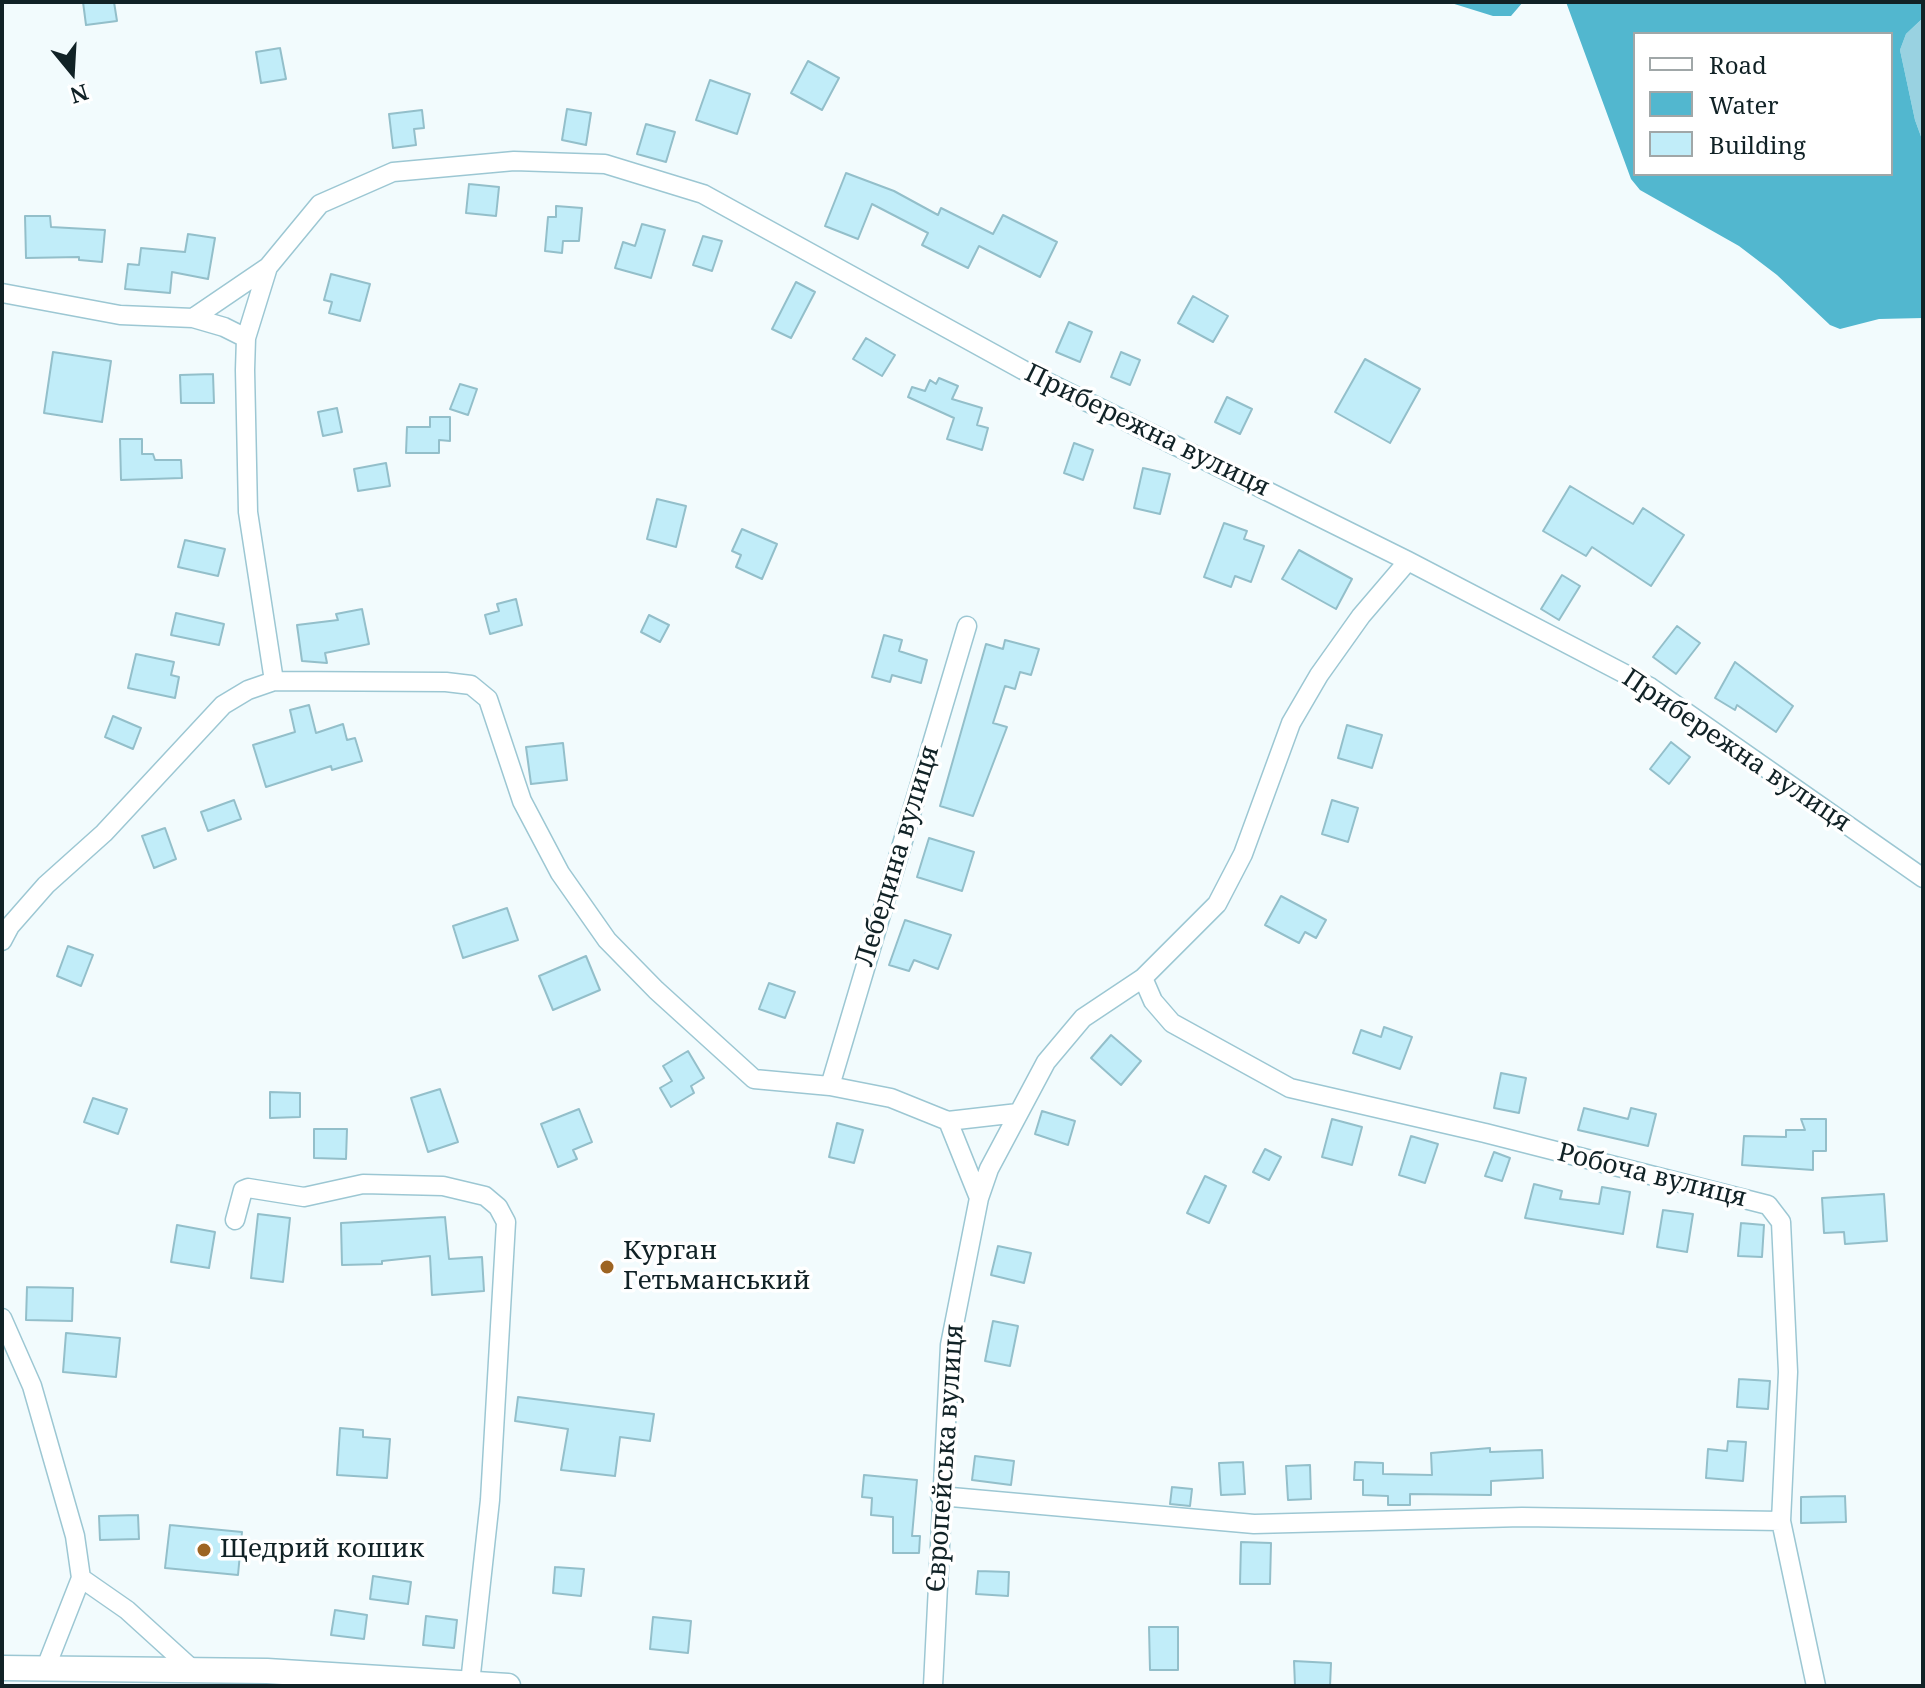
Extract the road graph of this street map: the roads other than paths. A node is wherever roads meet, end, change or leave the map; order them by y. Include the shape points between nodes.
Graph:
1 (268, 267) junction
2 (2, 293) edge
3 (193, 318) junction
4 (246, 338) junction
5 (1408, 561) junction
6 (967, 626) dead end
7 (274, 681) junction
8 (1923, 878) edge
9 (2, 941) edge
10 (1143, 978) junction
11 (830, 1086) junction
12 (1018, 1113) junction
13 (948, 1121) junction
14 (979, 1198) junction
15 (235, 1220) dead end
16 (2, 1318) edge
17 (940, 1496) junction
18 (1781, 1521) junction
19 (81, 1578) junction
20 (46, 1667) junction
21 (2, 1668) edge
22 (192, 1669) junction
23 (470, 1683) junction
24 (508, 1686) edge
25 (933, 1686) edge
26 (1816, 1686) edge

1 - 3 street
1 - 4 street
1 - 5 street, Прибережна вулиця via 320,204 393,172 514,161 605,164 703,194 1023,370
2 - 3 street via 120,315
3 - 4 street
4 - 7 street via 248,512
5 - 8 street, Прибережна вулиця via 1650,687
5 - 10 street, Європейська вулиця via 1336,652 1291,723 1243,854 1217,904
6 - 11 street, Лебедина вулиця
7 - 9 street via 223,705 104,833 46,885
7 - 11 street via 471,685 488,699 522,801 560,873 607,940 754,1079
10 - 12 street, Європейська вулиця via 1083,1018 1046,1062
10 - 18 street, Робоча вулиця via 1153,1001 1172,1023 1290,1088 1768,1205 1781,1222 1788,1372
11 - 13 street via 891,1098
12 - 13 street
12 - 14 street, Європейська вулиця
13 - 14 street
14 - 17 street, Європейська вулиця via 950,1345
15 - 23 street via 248,1188 304,1197 363,1184 443,1186 485,1196 506,1222 490,1500
16 - 19 street via 32,1386 75,1536
17 - 18 street via 1254,1524 1522,1517
17 - 25 street, Європейська вулиця
18 - 26 street, Робоча вулиця
19 - 20 street
19 - 22 street via 127,1610
20 - 21 main road
20 - 22 main road
22 - 23 main road
23 - 24 main road

